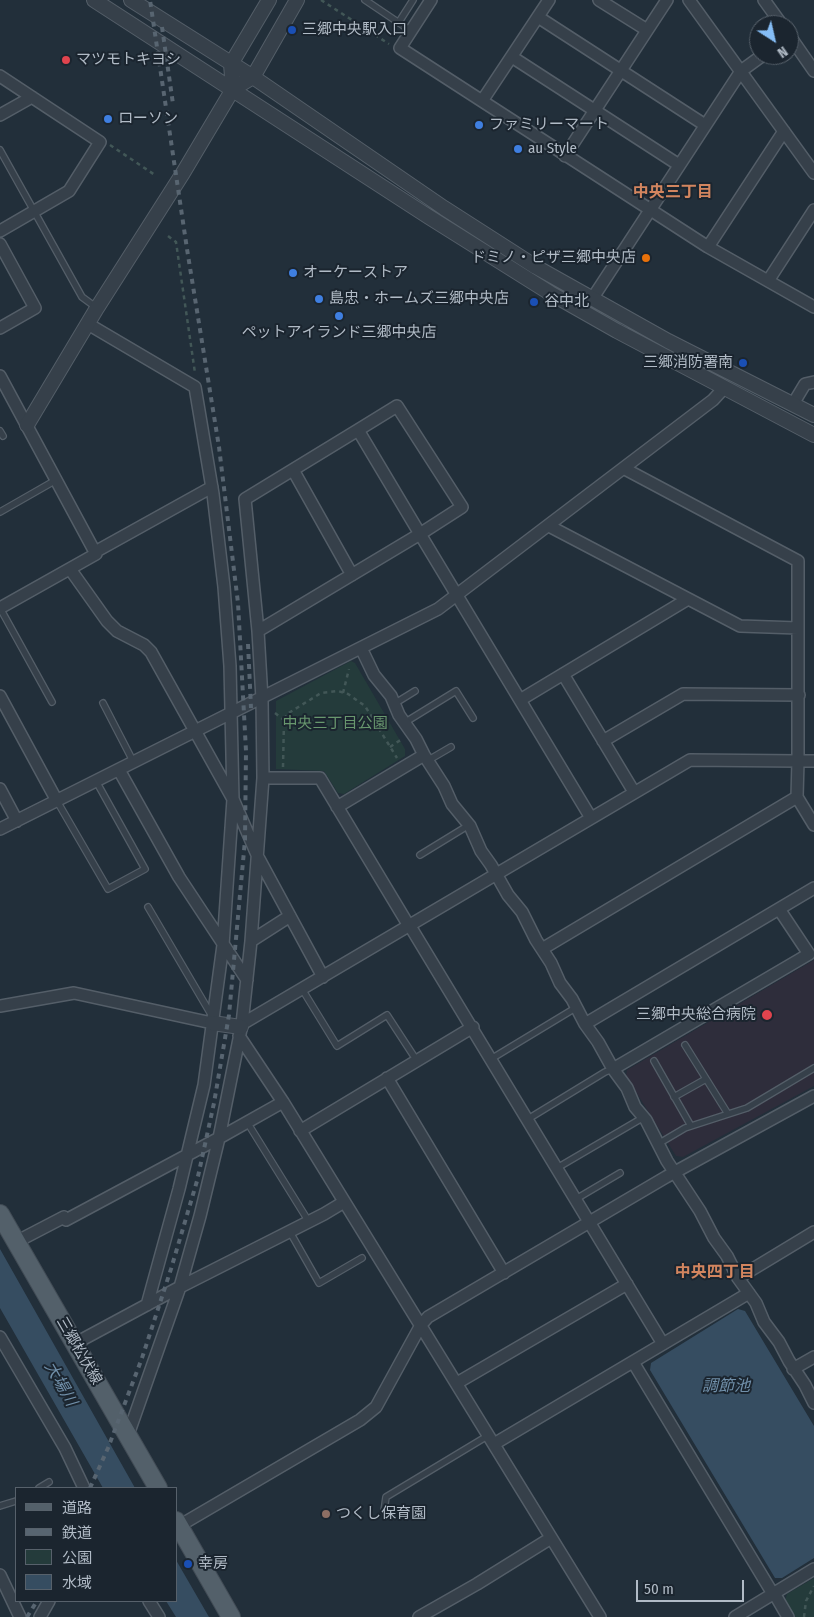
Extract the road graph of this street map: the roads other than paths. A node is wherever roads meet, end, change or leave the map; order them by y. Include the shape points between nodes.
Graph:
1 (94, 0) edge
2 (131, 0) edge
3 (269, 0) edge
4 (297, 0) edge
5 (365, 0) edge
6 (413, 0) edge
7 (431, 0) edge
8 (549, 0) edge
9 (599, 0) edge
10 (667, 0) edge
11 (689, 0) edge
12 (764, 0) edge
13 (775, 15) edge
14 (538, 17) junction
15 (399, 22) junction
16 (647, 30) junction
17 (411, 31) junction
18 (799, 50) edge
19 (512, 57) junction
20 (231, 64) junction
21 (749, 65) edge
22 (621, 71) junction
23 (741, 71) junction
24 (814, 71) edge
25 (0, 76) edge
26 (253, 77) junction
27 (232, 89) junction
28 (32, 97) junction
29 (482, 101) junction
30 (595, 110) junction
31 (0, 115) edge
32 (705, 125) junction
33 (784, 131) junction
34 (0, 150) edge
35 (565, 156) junction
36 (679, 164) junction
37 (814, 173) edge
38 (814, 210) edge
39 (650, 211) junction
40 (35, 212) junction
41 (0, 231) edge
42 (0, 244) edge
43 (708, 248) junction
44 (768, 281) junction
45 (592, 299) junction
46 (814, 307) edge
47 (97, 308) junction
48 (88, 324) junction
49 (0, 328) edge
50 (0, 376) edge
51 (814, 382) edge
52 (724, 388) junction
53 (793, 404) junction
54 (814, 415) edge
55 (27, 425) junction
56 (358, 430) junction
57 (814, 435) edge
58 (625, 469) junction
59 (293, 470) junction
60 (56, 480) junction
61 (212, 487) junction
62 (0, 512) edge
63 (549, 526) junction
64 (420, 534) junction
65 (95, 552) junction
66 (70, 569) junction
67 (352, 575) junction
68 (457, 596) junction
69 (688, 600) junction
70 (0, 608) edge
71 (798, 628) junction
72 (258, 631) junction
73 (361, 648) junction
74 (563, 674) junction
75 (415, 691) dead end
76 (799, 695) junction
77 (0, 696) edge
78 (262, 699) junction
79 (520, 700) junction
80 (52, 702) dead end
81 (102, 703) dead end
82 (394, 704) junction
83 (232, 712) junction
84 (472, 718) dead end
85 (404, 723) junction
86 (195, 732) junction
87 (603, 741) junction
88 (451, 747) dead end
89 (426, 758) junction
90 (798, 761) junction
91 (814, 761) edge
92 (134, 763) junction
93 (119, 770) junction
94 (263, 778) junction
95 (96, 781) junction
96 (0, 789) edge
97 (634, 792) junction
98 (797, 797) junction
99 (233, 798) junction
100 (58, 801) junction
101 (337, 807) junction
102 (591, 818) junction
103 (17, 821) junction
104 (814, 825) edge
105 (469, 826) junction
106 (0, 829) edge
107 (420, 855) dead end
108 (258, 857) junction
109 (497, 874) junction
110 (814, 888) edge
111 (148, 907) dead end
112 (779, 909) junction
113 (290, 916) junction
114 (410, 926) junction
115 (251, 941) junction
116 (223, 945) junction
117 (542, 949) junction
118 (324, 977) junction
119 (247, 980) junction
120 (302, 989) junction
121 (0, 1006) edge
122 (577, 1007) junction
123 (213, 1020) junction
124 (585, 1024) junction
125 (472, 1027) junction
126 (241, 1029) junction
127 (685, 1045) dead end
128 (491, 1059) junction
129 (417, 1061) junction
130 (654, 1061) dead end
131 (814, 1068) edge
132 (614, 1069) junction
133 (388, 1078) junction
134 (706, 1079) junction
135 (814, 1096) edge
136 (674, 1097) junction
137 (282, 1102) junction
138 (728, 1114) junction
139 (644, 1117) junction
140 (528, 1119) junction
141 (247, 1122) junction
142 (691, 1126) junction
143 (300, 1131) junction
144 (219, 1138) junction
145 (658, 1144) junction
146 (187, 1154) junction
147 (557, 1168) junction
148 (675, 1172) junction
149 (620, 1173) dead end
150 (576, 1199) junction
151 (344, 1202) junction
152 (0, 1214) edge
153 (309, 1222) junction
154 (590, 1222) junction
155 (290, 1232) junction
156 (814, 1232) edge
157 (16, 1242) junction
158 (362, 1258) dead end
159 (504, 1273) junction
160 (738, 1278) junction
161 (627, 1284) junction
162 (180, 1287) junction
163 (749, 1293) junction
164 (147, 1304) junction
165 (421, 1325) junction
166 (0, 1337) edge
167 (74, 1344) junction
168 (664, 1344) junction
169 (814, 1356) edge
170 (633, 1362) junction
171 (793, 1369) junction
172 (457, 1383) junction
173 (814, 1403) edge
174 (128, 1435) junction
175 (492, 1440) junction
176 (49, 1482) dead end
177 (79, 1485) edge
178 (41, 1487) edge
179 (157, 1487) edge
180 (15, 1500) edge
181 (0, 1506) edge
182 (384, 1511) dead end
183 (178, 1523) edge
184 (551, 1538) junction
185 (814, 1569) edge
186 (0, 1575) edge
187 (774, 1594) junction
188 (49, 1602) edge
189 (150, 1602) edge
190 (16, 1610) edge
191 (40, 1617) edge
192 (159, 1617) edge
193 (231, 1617) edge
194 (419, 1617) edge
195 (600, 1617) edge
196 (735, 1617) edge
197 (788, 1617) edge

1 - 27 street
2 - 20 street
3 - 20 street
4 - 26 street
5 - 15 lane
6 - 15 lane
7 - 17 street
8 - 14 street
9 - 16 street
10 - 16 street
11 - 23 street
12 - 13 street
14 - 19 street
14 - 22 street
15 - 17 lane
16 - 22 street
17 - 29 street via 400,48
18 - 24 street
19 - 29 street
19 - 30 street
20 - 26 street
20 - 27 street
21 - 23 street
22 - 30 street
22 - 32 street
23 - 32 street
23 - 33 street
25 - 28 street
26 - 27 street
26 - 45 street via 444,208
27 - 47 street
27 - 52 street via 550,293
28 - 31 street
28 - 40 street via 99,143 69,191
29 - 35 street
30 - 35 street
30 - 36 street
32 - 36 street
33 - 37 street
33 - 43 street
34 - 40 lane
35 - 39 street
36 - 39 street
38 - 44 street
39 - 43 street
39 - 45 street
40 - 41 street
40 - 47 lane via 82,298
42 - 49 street via 35,308
43 - 44 street
44 - 46 street
45 - 53 street
47 - 48 street
48 - 55 street
48 - 61 street via 195,387
50 - 55 street
51 - 53 street via 805,384
52 - 57 street
52 - 58 street
53 - 54 street
55 - 60 street
56 - 59 street
56 - 64 street
56 - 64 street via 398,406 462,508
58 - 63 street
58 - 71 street via 798,561
59 - 67 street
59 - 72 street via 245,499
60 - 62 lane
60 - 65 street
61 - 65 street
61 - 83 street
63 - 68 street
63 - 69 street
64 - 67 street
64 - 68 street
65 - 66 street
66 - 70 street
66 - 86 street via 107,621 151,652
67 - 72 street
68 - 73 street
68 - 79 street
69 - 71 street via 740,626
69 - 74 street
70 - 80 lane
71 - 76 street
72 - 78 street
73 - 78 street
73 - 82 street via 374,675
74 - 79 street
74 - 87 street
75 - 82 lane
76 - 87 street via 682,694
76 - 90 street
77 - 100 street
78 - 83 street
78 - 94 street
79 - 102 street
81 - 92 lane
82 - 85 street
83 - 86 street
83 - 99 street
84 - 85 lane via 456,691
85 - 89 street
86 - 92 street
86 - 99 street
87 - 97 street
88 - 89 lane
89 - 101 street via 402,768
89 - 105 street via 452,804
90 - 91 street
90 - 97 street via 690,760
90 - 98 street
92 - 93 street
93 - 95 street
93 - 116 street via 179,876
94 - 101 street via 320,778
94 - 108 street
95 - 100 street
95 - 100 lane via 145,869 108,889
96 - 103 street
97 - 102 street
98 - 104 street
98 - 117 street
99 - 108 street
99 - 116 street
100 - 103 street
101 - 114 street
102 - 109 street
103 - 106 street
105 - 107 lane
105 - 109 street
108 - 113 street
108 - 115 street
109 - 114 street
109 - 117 street
110 - 112 street
111 - 123 lane
112 - 124 street
112 - 132 street via 809,954
113 - 115 street
113 - 118 street
114 - 118 street
114 - 125 street
115 - 119 street
116 - 119 street
116 - 123 street
117 - 122 street
118 - 120 street
119 - 126 street
120 - 126 street
120 - 129 lane via 337,1046 387,1015
121 - 123 street via 74,993 200,1021
122 - 124 street
122 - 128 lane
123 - 126 street
123 - 146 street via 204,1085
124 - 132 street
125 - 128 street
125 - 129 street
126 - 137 street
126 - 144 street
127 - 134 lane
128 - 140 street
129 - 133 street
130 - 136 lane
131 - 138 lane via 746,1108
132 - 139 street
132 - 140 lane
133 - 143 street
133 - 159 street
134 - 136 lane
134 - 138 lane
135 - 148 street
136 - 142 lane
137 - 141 street
137 - 143 street
138 - 142 lane
139 - 145 street
139 - 147 lane
140 - 147 street
141 - 144 street
141 - 153 lane
142 - 145 lane
143 - 151 street
144 - 146 street
144 - 162 street
145 - 148 street
146 - 157 street via 66,1220 64,1217
146 - 164 street
147 - 150 street
148 - 154 street
148 - 160 street
149 - 150 lane
150 - 154 street
151 - 153 street
151 - 165 street
152 - 157 main road, 三郷松伏線
153 - 155 street
154 - 159 street
154 - 161 street
155 - 158 lane via 320,1283
155 - 162 street
156 - 160 street
157 - 167 main road, 三郷松伏線
159 - 165 street via 428,1317
160 - 163 street
161 - 168 street
161 - 172 street
162 - 164 street
162 - 174 street
163 - 168 street
163 - 171 street
164 - 167 street
165 - 172 street
165 - 183 street via 376,1407 360,1420
166 - 177 street via 65,1448
167 - 174 main road, 三郷松伏線
168 - 170 street
169 - 171 street
170 - 175 street
170 - 187 street
171 - 173 street
172 - 175 street
174 - 179 main road, 三郷松伏線
175 - 182 lane via 386,1497
175 - 184 street
176 - 178 lane
180 - 181 lane
183 - 193 main road
184 - 194 street
184 - 195 street
185 - 187 street
186 - 190 street
187 - 196 street
187 - 197 street
188 - 191 street
189 - 192 street

